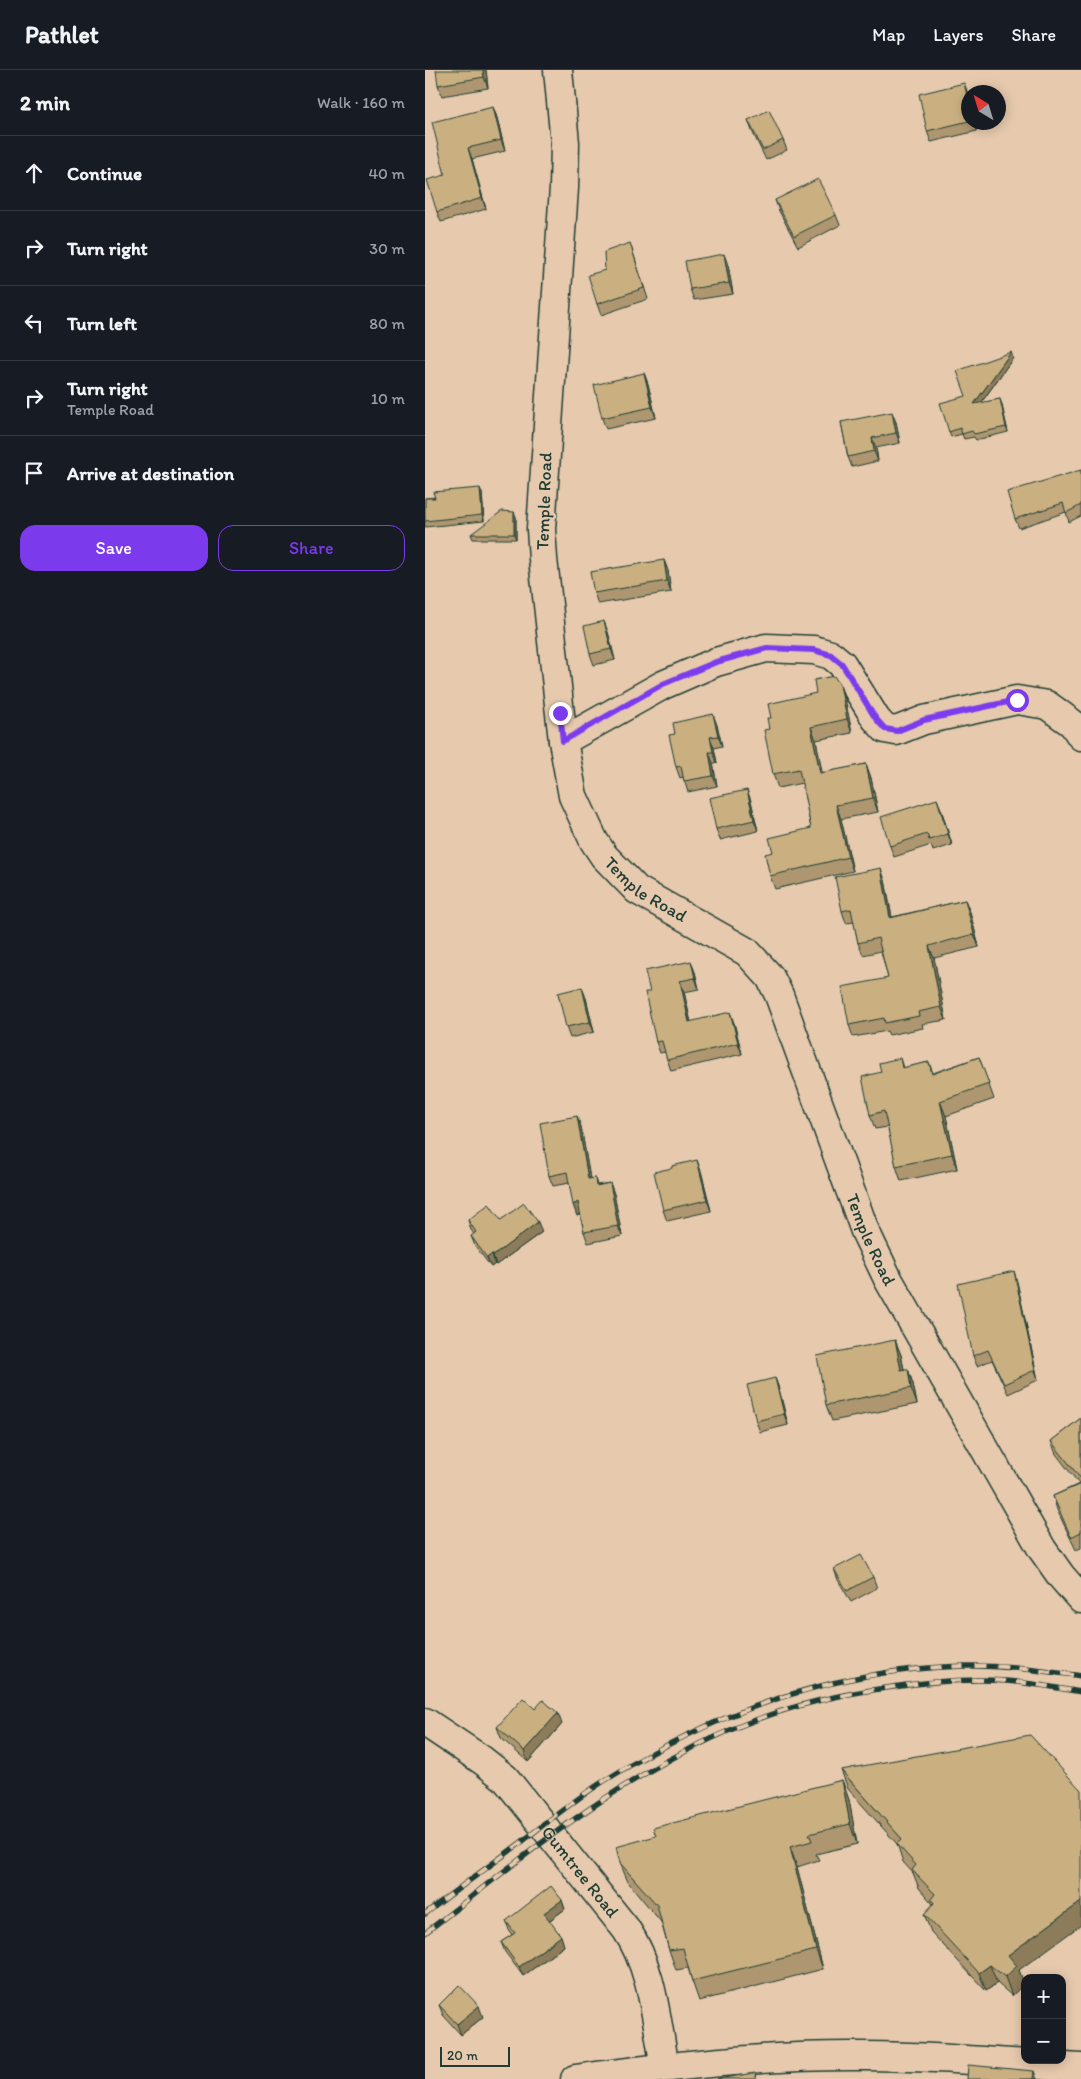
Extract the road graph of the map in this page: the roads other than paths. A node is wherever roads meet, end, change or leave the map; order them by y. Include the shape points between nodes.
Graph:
1 (558, 70) edge
2 (1081, 736) edge
3 (563, 741) junction
4 (1081, 1599) edge
5 (425, 1722) edge
6 (665, 2067) junction
7 (1081, 2068) edge
8 (575, 2079) edge

1 - 3 street, Temple Road via 565,143 564,188 541,529
2 - 3 street via 1073,724 1047,705 1017,700 924,720 897,731 885,729 842,664 831,655 814,650 767,648 716,662 663,684
3 - 4 street, Temple Road via 573,796 593,841 604,856 637,890 747,952 769,977 779,994 865,1230 888,1279 1042,1549
5 - 6 street, Gumtree Road via 505,1778 626,1929 646,1971
6 - 7 street via 862,2056
6 - 8 street

